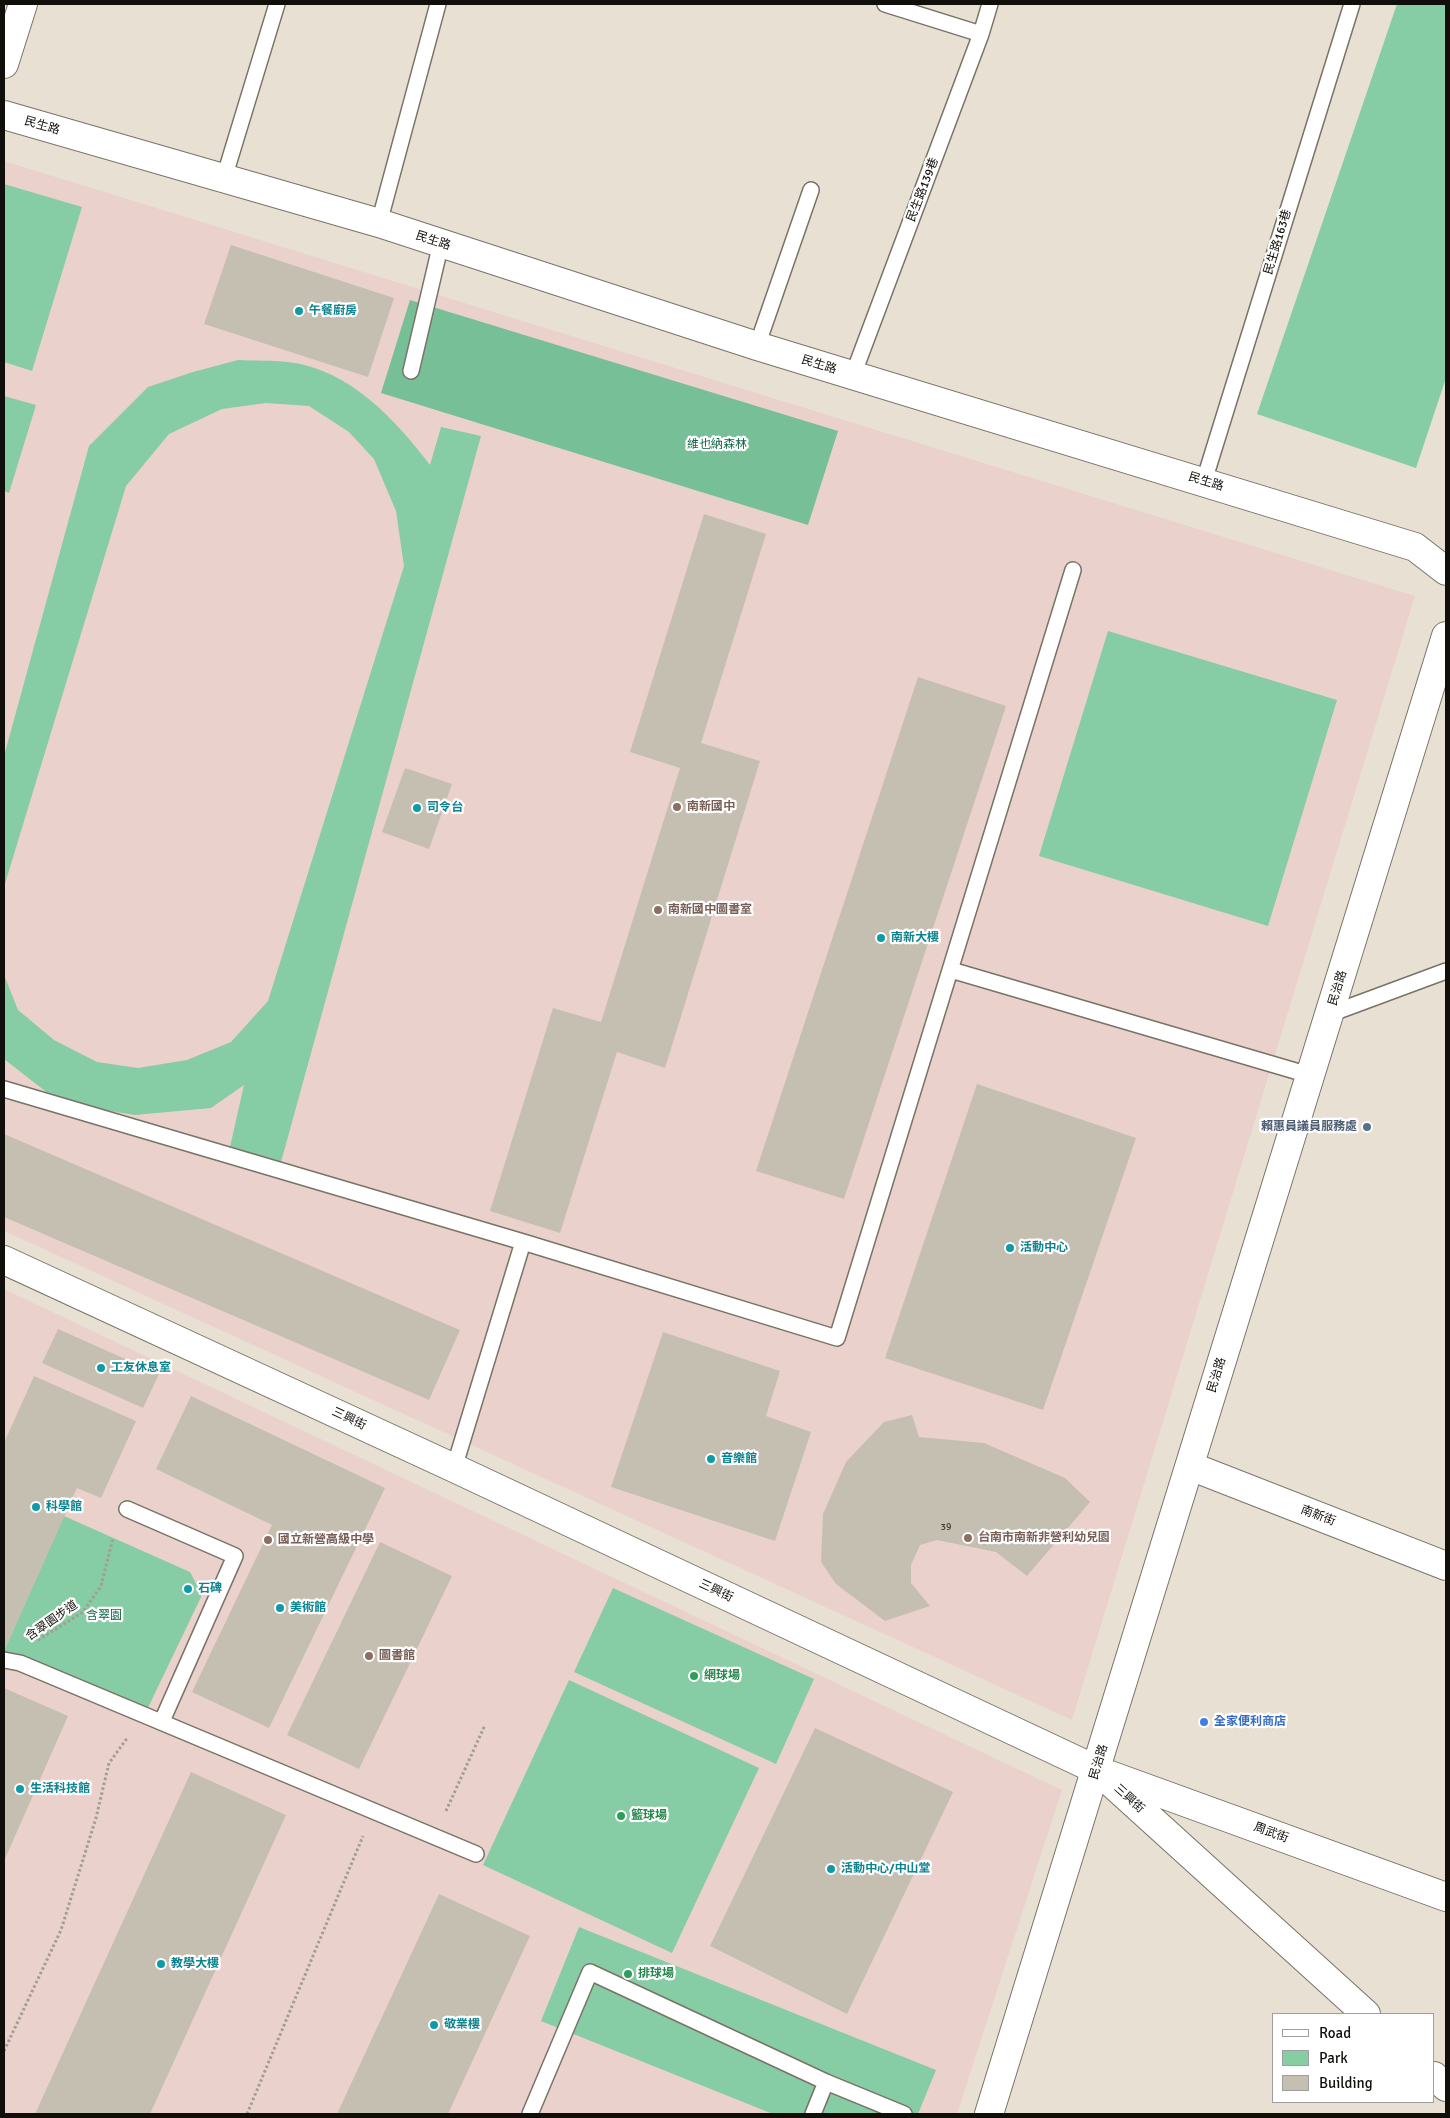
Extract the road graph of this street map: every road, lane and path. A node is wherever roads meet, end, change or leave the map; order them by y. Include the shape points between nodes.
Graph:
1 (23, 4) edge
2 (277, 4) edge
3 (438, 4) edge
4 (885, 4) edge
5 (990, 4) edge
6 (1352, 4) edge
7 (981, 34) junction
8 (4, 64) edge
9 (4, 115) edge
10 (224, 178) junction
11 (811, 190) dead end
12 (379, 223) junction
13 (441, 243) junction
14 (757, 346) junction
15 (411, 371) dead end
16 (853, 375) junction
17 (1204, 481) junction
18 (1446, 543) edge
19 (1415, 547) junction
20 (1073, 570) dead end
21 (1446, 571) edge
22 (1446, 636) edge
23 (952, 970) junction
24 (1446, 971) edge
25 (1330, 1014) junction
26 (1309, 1075) junction
27 (4, 1089) edge
28 (523, 1242) junction
29 (4, 1260) edge
30 (1190, 1466) junction
31 (454, 1468) junction
32 (126, 1509) dead end
33 (113, 1538) dead end
34 (1446, 1566) edge
35 (4, 1660) edge
36 (20, 1663) junction
37 (144, 1714) junction
38 (162, 1722) junction
39 (485, 1725) dead end
40 (1096, 1770) junction
41 (373, 1810) junction
42 (435, 1837) junction
43 (476, 1854) dead end
44 (1446, 1897) edge
45 (1365, 2013) edge
46 (5, 2044) edge
47 (4, 2051) edge
48 (1435, 2077) edge
49 (826, 2082) junction
50 (1446, 2087) edge
51 (247, 2114) edge
52 (530, 2114) edge
53 (813, 2114) edge
54 (904, 2114) edge
55 (989, 2114) edge

1 - 8 street
2 - 10 lane
3 - 12 lane
4 - 7 lane
5 - 7 lane, 民生路139巷
6 - 17 lane, 民生路163巷
7 - 16 lane, 民生路139巷
9 - 10 street, 民生路
10 - 12 street, 民生路
11 - 14 lane
12 - 13 street, 民生路
13 - 14 street, 民生路
13 - 15 lane
14 - 16 street, 民生路
16 - 17 street, 民生路
17 - 19 street, 民生路
18 - 19 street, 民生路
19 - 21 street, 民生路
20 - 23 lane
22 - 25 street, 民治路
23 - 26 lane
23 - 28 lane via 836,1338
24 - 25 lane
25 - 26 street, 民治路
26 - 30 street, 民治路
27 - 28 lane
28 - 31 lane
29 - 31 street, 三興街
30 - 34 street, 南新街
30 - 40 street, 民治路
31 - 40 street, 三興街
32 - 38 lane via 235,1556
33 - 36 path, 含翠園步道 via 101,1586 83,1612 28,1647
35 - 36 lane
36 - 37 lane
37 - 38 lane
37 - 46 path via 109,1762 96,1818 61,1930
38 - 41 lane
39 - 42 path
40 - 44 street, 周武街
40 - 45 street, 三興街
40 - 55 street, 民治路
41 - 42 lane
41 - 51 path
42 - 43 lane
46 - 47 path
48 - 50 street
49 - 52 lane via 590,1972
49 - 53 lane
49 - 54 lane

